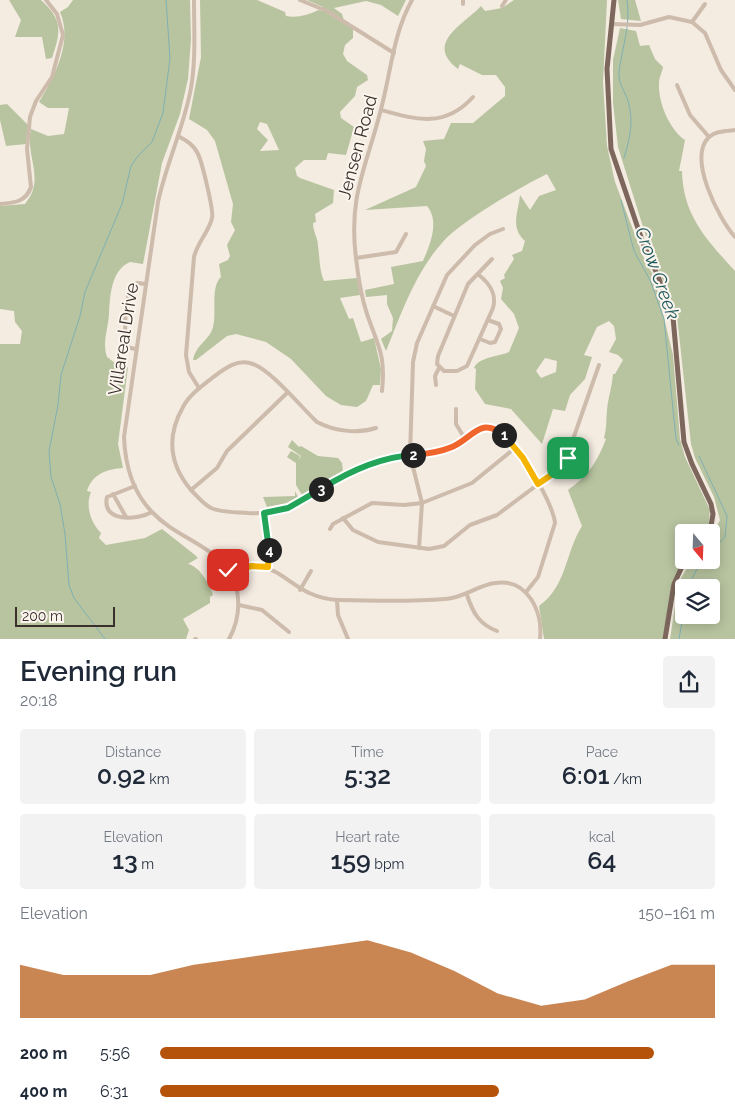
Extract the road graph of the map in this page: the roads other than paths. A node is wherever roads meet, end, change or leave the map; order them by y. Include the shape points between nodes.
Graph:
1 (46, 0) edge
2 (194, 0) edge
3 (300, 0) edge
4 (412, 0) edge
5 (506, 0) edge
6 (614, 0) edge
7 (705, 4) dead end
8 (502, 6) dead end
9 (692, 22) junction
10 (612, 24) junction
11 (394, 53) junction
12 (677, 85) dead end
13 (735, 90) edge
14 (473, 97) dead end
15 (381, 110) junction
16 (735, 130) edge
17 (178, 136) junction
18 (709, 137) junction
19 (0, 204) edge
20 (504, 230) dead end
21 (406, 234) dead end
22 (735, 237) edge
23 (356, 258) junction
24 (492, 259) dead end
25 (479, 275) junction
26 (146, 284) junction
27 (433, 306) junction
28 (454, 316) junction
29 (488, 320) junction
30 (480, 339) junction
31 (135, 349) junction
32 (599, 366) dead end
33 (439, 368) junction
34 (436, 385) dead end
35 (199, 388) junction
36 (382, 391) dead end
37 (287, 393) junction
38 (456, 409) dead end
39 (376, 428) dead end
40 (465, 439) junction
41 (515, 448) junction
42 (410, 455) junction
43 (538, 484) junction
44 (135, 486) junction
45 (191, 490) junction
46 (113, 494) junction
47 (422, 503) junction
48 (152, 512) junction
49 (264, 513) junction
50 (126, 517) junction
51 (343, 518) junction
52 (711, 524) edge
53 (330, 529) dead end
54 (419, 548) junction
55 (268, 567) junction
56 (681, 569) edge
57 (311, 571) dead end
58 (231, 574) junction
59 (219, 581) dead end
60 (300, 590) junction
61 (526, 592) junction
62 (467, 595) junction
63 (338, 600) junction
64 (239, 605) junction
65 (497, 631) dead end
66 (289, 632) dead end
67 (230, 639) edge
68 (348, 639) edge
69 (540, 639) edge
70 (665, 639) edge

1 - 19 street via 57,14 63,35 52,77 30,117 31,188 20,201
2 - 17 street, Villareal Drive via 194,64
3 - 11 street via 327,11
4 - 11 street, Jensen Road via 400,25
5 - 8 street
6 - 10 main road
7 - 9 street
9 - 10 street via 670,16 640,25
9 - 13 street via 705,33 721,70
10 - 52 main road via 607,69 611,149 643,244 672,311 684,442 713,508
11 - 15 street, Jensen Road
12 - 18 street via 690,114
14 - 15 street via 457,112 430,119 418,120
15 - 23 street, Jensen Road via 354,200
16 - 18 street via 721,131
17 - 26 street, Villareal Drive via 165,172
17 - 35 street via 191,143 198,154 213,210 210,225 194,256 187,345 189,372
18 - 22 street via 702,155 707,188 716,211
20 - 27 street via 490,234 458,262 447,275
21 - 23 street via 396,252
23 - 36 street, Jensen Road via 366,313 383,357
24 - 25 street
25 - 28 street via 468,284
25 - 29 street via 486,281 495,300
26 - 31 street, Villareal Drive
26 - 31 street via 137,283 132,287 127,304 125,342
27 - 28 street
27 - 42 street via 417,343 413,362
28 - 33 street via 438,356
29 - 30 street
29 - 30 street via 501,329 495,342
30 - 33 street via 462,370 444,371
31 - 44 street, Villareal Drive via 124,437 127,464
32 - 43 street via 568,458 557,471
33 - 34 street via 435,376
35 - 37 street via 232,365 247,362 260,367
35 - 45 street via 177,419 172,446 175,468
37 - 39 street via 326,427 368,431
37 - 45 street via 227,451 217,468
38 - 40 street via 456,424
40 - 41 street via 476,430 488,427 504,435
40 - 42 street via 432,453
41 - 43 street
41 - 47 street via 477,481
42 - 47 street
42 - 49 street via 388,458 335,480 288,508
43 - 54 street via 497,515 470,525 444,546
43 - 61 street via 552,507 555,523 538,577
44 - 46 street
44 - 48 street, Villareal Drive
45 - 49 street via 210,508
46 - 50 street
46 - 50 street via 107,497 106,506 113,514
47 - 51 street via 372,503
47 - 54 street
48 - 50 street
48 - 58 street, Villareal Drive via 221,560
49 - 55 street via 270,553
51 - 53 street
51 - 54 street via 352,530 378,542
55 - 58 street via 251,566
55 - 60 street
56 - 70 main road via 674,584
57 - 60 street
58 - 59 street
58 - 64 street, Villareal Drive via 237,587
60 - 63 street
61 - 62 street via 511,584 495,583
61 - 69 street via 536,609
62 - 63 street via 446,599
62 - 65 street via 480,622
63 - 68 street via 338,615
64 - 66 street via 262,610
64 - 67 street, Villareal Drive

